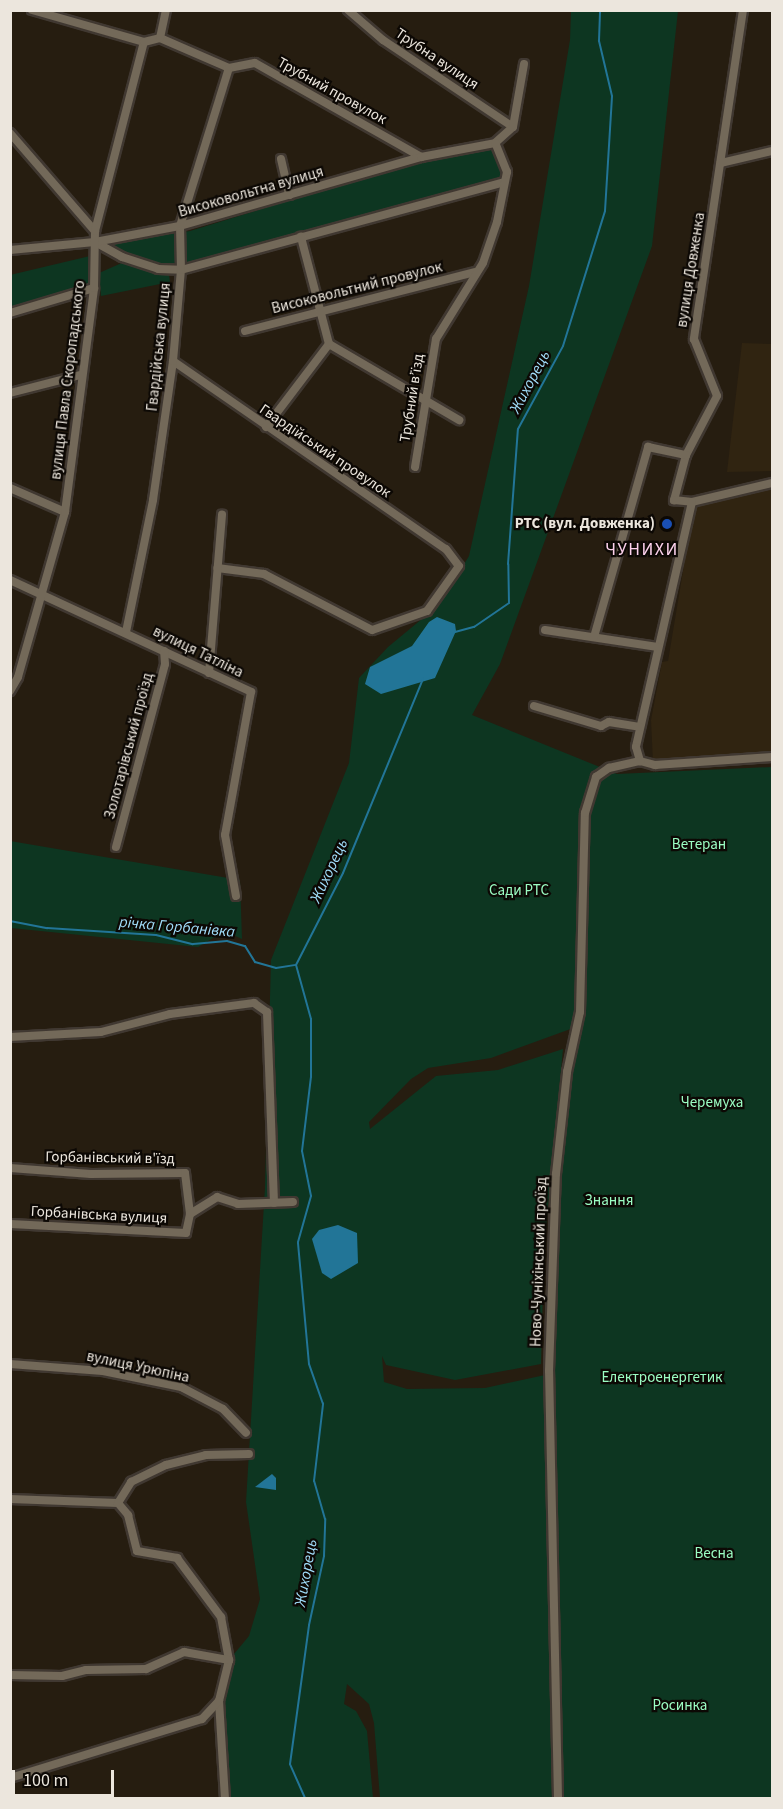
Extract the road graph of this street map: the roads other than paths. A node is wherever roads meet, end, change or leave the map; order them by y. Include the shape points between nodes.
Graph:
1 (32, 10) edge
2 (166, 10) edge
3 (348, 10) edge
4 (743, 10) edge
5 (160, 38) junction
6 (144, 42) junction
7 (524, 64) dead end
8 (229, 68) junction
9 (513, 126) junction
10 (12, 139) edge
11 (495, 143) junction
12 (772, 150) edge
13 (421, 157) junction
14 (281, 159) dead end
15 (721, 163) junction
16 (504, 182) junction
17 (290, 195) junction
18 (180, 226) junction
19 (95, 231) junction
20 (302, 237) junction
21 (95, 242) junction
22 (10, 250) edge
23 (181, 270) junction
24 (475, 272) junction
25 (94, 288) junction
26 (10, 312) edge
27 (320, 312) junction
28 (245, 331) dead end
29 (329, 344) junction
30 (173, 361) junction
31 (80, 375) junction
32 (10, 393) edge
33 (425, 401) junction
34 (459, 420) dead end
35 (266, 427) junction
36 (686, 455) junction
37 (415, 467) dead end
38 (772, 483) edge
39 (10, 488) edge
40 (692, 502) junction
41 (65, 512) junction
42 (222, 515) dead end
43 (217, 568) junction
44 (10, 580) edge
45 (42, 595) junction
46 (545, 630) dead end
47 (126, 632) junction
48 (594, 637) junction
49 (658, 647) junction
50 (164, 651) junction
51 (209, 673) junction
52 (10, 691) edge
53 (534, 706) dead end
54 (640, 728) junction
55 (772, 757) edge
56 (640, 761) junction
57 (116, 847) dead end
58 (236, 896) dead end
59 (10, 1037) edge
60 (10, 1168) edge
61 (293, 1202) dead end
62 (274, 1203) junction
63 (190, 1214) junction
64 (10, 1224) edge
65 (186, 1233) joint
66 (10, 1364) edge
67 (246, 1433) dead end
68 (249, 1454) dead end
69 (10, 1499) edge
70 (118, 1503) junction
71 (229, 1660) junction
72 (10, 1675) edge
73 (219, 1701) junction
74 (10, 1778) edge
75 (225, 1798) edge
76 (558, 1798) edge

1 - 6 street
2 - 5 street
3 - 9 street, Трубна вулиця via 383,40
4 - 15 street, вулиця Довженка
5 - 6 street
5 - 8 street, Трубний провулок
6 - 19 street, вулиця Павла Скоропадського
7 - 9 street
8 - 13 street, Трубний провулок via 255,63
8 - 18 street, Гвардійська вулиця
9 - 11 street
10 - 19 street
11 - 13 street, Високовольтна вулиця
11 - 16 street via 507,172
12 - 15 street
13 - 17 street, Високовольтна вулиця
14 - 17 street
15 - 36 street, вулиця Довженка via 694,339 717,396
16 - 20 street
16 - 24 street, Трубний в’їзд via 488,252
17 - 18 street, Високовольтна вулиця
18 - 21 street, Високовольтна вулиця
18 - 23 street, Гвардійська вулиця
19 - 21 street, вулиця Павла Скоропадського
20 - 23 street
20 - 27 street
21 - 22 street, Високовольтна вулиця
21 - 23 street via 122,257 158,269
21 - 25 street, вулиця Павла Скоропадського
23 - 30 street, Гвардійська вулиця
24 - 27 street, Високовольтний провулок
24 - 33 street, Трубний в’їзд via 436,339
25 - 26 street
25 - 31 street, вулиця Павла Скоропадського
27 - 28 street, Високовольтний провулок
27 - 29 street
29 - 33 street
29 - 35 street
30 - 35 street, Гвардійський провулок
30 - 47 street, Гвардійська вулиця via 153,500
31 - 32 street
31 - 41 street, вулиця Павла Скоропадського
33 - 34 street
33 - 37 street, Трубний в’їзд
35 - 43 street, Гвардійський провулок via 446,549 459,566 427,611 372,630 264,574
36 - 40 street, вулиця Довженка via 674,500
36 - 48 street via 648,447
38 - 40 street
39 - 41 street
40 - 49 street
41 - 45 street, вулиця Павла Скоропадського
42 - 43 street
43 - 51 street
44 - 45 street, вулиця Татліна
45 - 47 street, вулиця Татліна
45 - 52 street, вулиця Павла Скоропадського
46 - 48 street
47 - 50 street, вулиця Татліна
48 - 49 street
49 - 54 street
50 - 51 street, вулиця Татліна
50 - 57 street, Золотарівський проїзд via 165,664
51 - 58 street, вулиця Татліна via 251,692 225,836
53 - 54 street via 601,726 609,722
54 - 56 street via 636,747
55 - 56 street via 654,765
56 - 76 street, Ново-Чуніхінський проїзд via 609,768 596,777 585,813 580,1012 567,1072 556,1173 549,1371
59 - 62 street via 101,1032 240,1002 254,1003 267,1012
60 - 63 street, Горбанівський в'їзд via 91,1174 185,1173
61 - 62 street
62 - 63 street via 238,1204 217,1197
63 - 65 street, Горбанівський в'їзд
64 - 65 street, Горбанівська вулиця
66 - 67 street, вулиця Урюпіна via 103,1371 181,1387 223,1409
68 - 70 street via 206,1455 166,1465 131,1482
69 - 70 street
70 - 71 street via 128,1515 136,1551 177,1558 221,1617
71 - 72 street via 184,1652 147,1669 86,1670 62,1676
71 - 73 street
73 - 74 street via 202,1719
73 - 75 street

